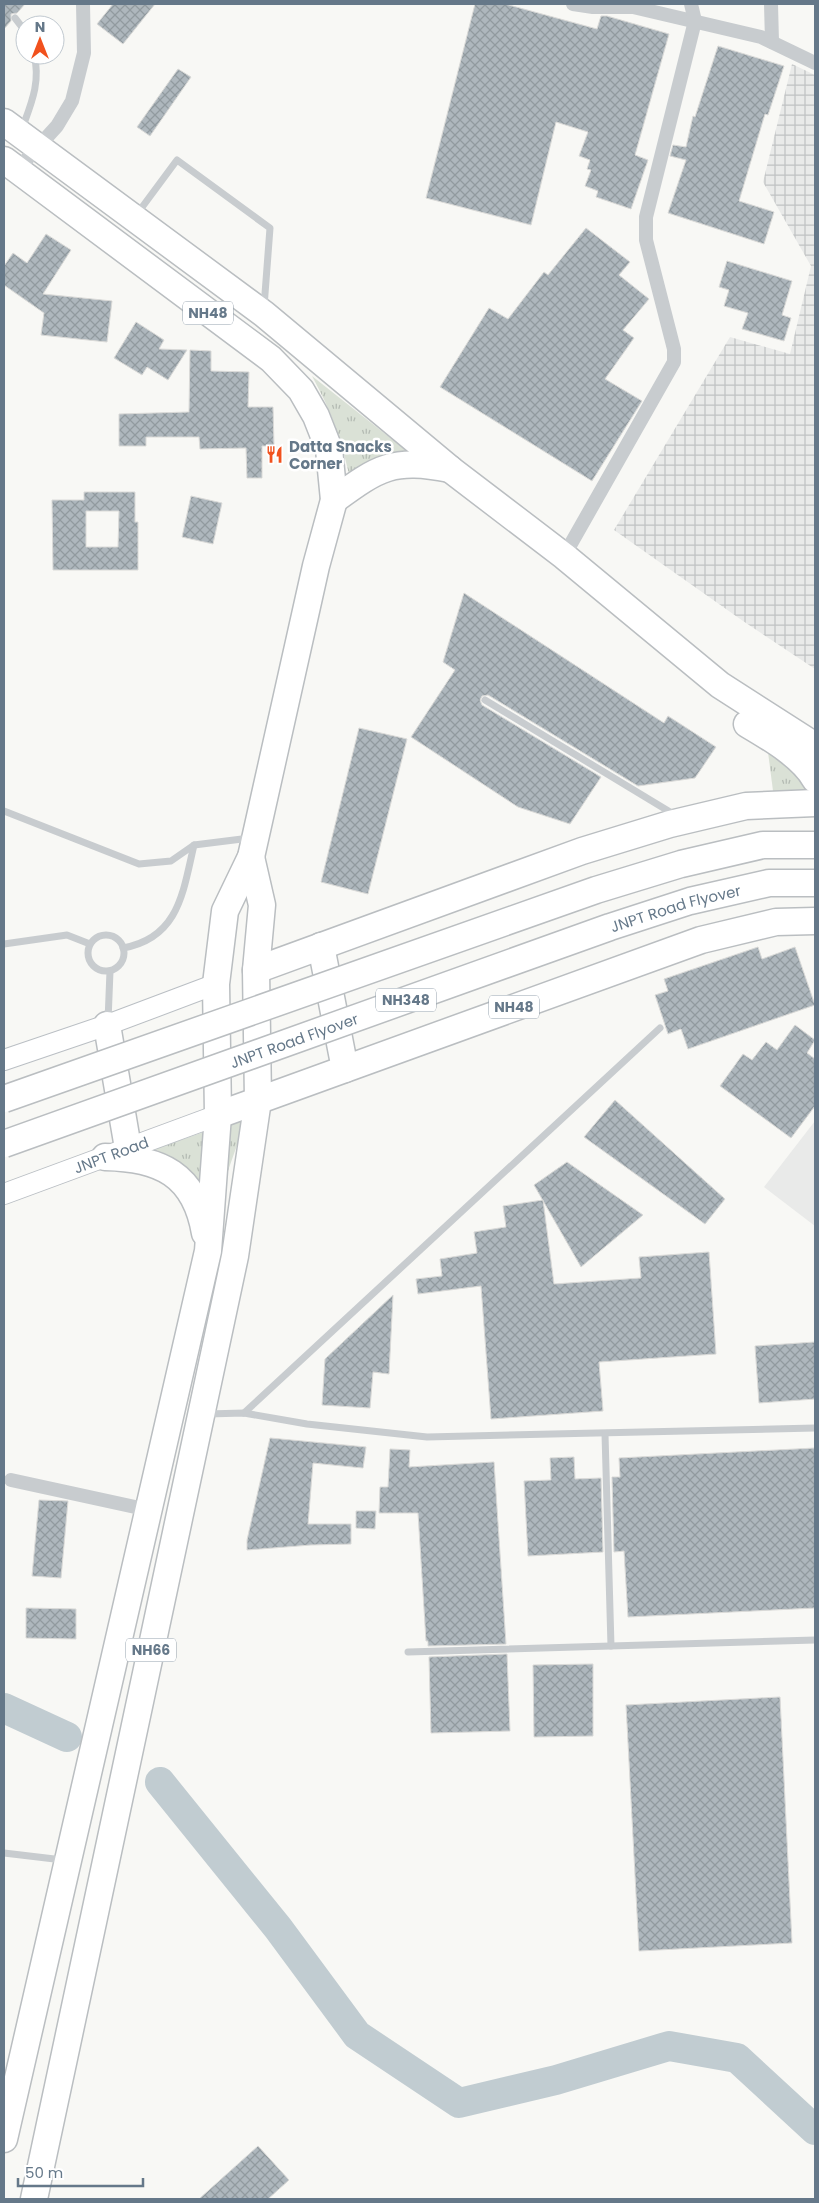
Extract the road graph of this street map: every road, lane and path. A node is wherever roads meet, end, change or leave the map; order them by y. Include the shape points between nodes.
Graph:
1 (83, 4) edge
2 (573, 4) edge
3 (691, 4) edge
4 (771, 4) edge
5 (695, 21) junction
6 (772, 42) junction
7 (815, 63) edge
8 (35, 65) edge
9 (20, 134) edge
10 (10, 165) edge
11 (134, 219) junction
12 (264, 314) junction
13 (450, 469) junction
14 (331, 508) junction
15 (564, 556) junction
16 (720, 685) junction
17 (485, 700) dead end
18 (815, 746) edge
19 (815, 779) edge
20 (815, 803) edge
21 (4, 811) edge
22 (684, 821) junction
23 (815, 844) edge
24 (194, 845) junction
25 (254, 847) junction
26 (815, 883) edge
27 (815, 921) edge
28 (4, 944) edge
29 (90, 944) junction
30 (321, 946) junction
31 (124, 948) junction
32 (256, 970) junction
33 (110, 971) junction
34 (216, 984) junction
35 (107, 1026) junction
36 (660, 1028) dead end
37 (4, 1060) edge
38 (345, 1068) junction
39 (4, 1099) edge
40 (258, 1100) junction
41 (218, 1115) junction
42 (4, 1144) edge
43 (117, 1152) junction
44 (4, 1194) edge
45 (208, 1251) junction
46 (244, 1413) junction
47 (201, 1414) junction
48 (815, 1428) edge
49 (605, 1434) junction
50 (11, 1480) dead end
51 (149, 1510) junction
52 (815, 1640) edge
53 (612, 1646) junction
54 (408, 1652) dead end
55 (4, 1853) edge
56 (68, 1861) junction
57 (4, 2139) edge
58 (34, 2199) edge

1 - 9 street via 84,53 72,101 57,126
2 - 5 street via 633,7
3 - 5 street
4 - 6 street
5 - 6 street
5 - 15 street via 646,217 646,240 674,350 674,362
6 - 7 street
8 - 9 lane via 35,94
9 - 10 street
9 - 11 highway, NH48
10 - 14 highway, NH48 via 272,359 301,390 316,416 329,449
11 - 12 highway, NH48
11 - 12 lane via 177,160 185,165 270,228
12 - 13 highway, NH48
13 - 14 highway via 414,464 386,467 363,479
13 - 15 highway, NH48
14 - 25 highway
15 - 16 highway, NH48
16 - 18 highway, NH48
16 - 19 highway via 735,716 773,740 810,770
17 - 22 lane
20 - 22 highway via 746,806
21 - 24 lane via 138,864 171,861
22 - 30 highway via 582,851
23 - 39 highway, NH348, bridge via 763,845 681,864 596,890
24 - 25 lane
24 - 31 lane via 182,896 169,924 138,945
25 - 32 highway via 262,905
25 - 34 highway via 225,911
26 - 42 highway, JNPT Road Flyover / NH348, bridge via 769,884 690,901
27 - 38 highway, NH48 via 776,922 701,940
28 - 29 lane via 67,936
29 - 31 lane via 105,935 117,938
29 - 33 lane via 88,956 93,966
30 - 32 highway
30 - 38 highway
31 - 33 lane via 120,965
32 - 40 highway
33 - 35 lane
34 - 35 street
34 - 41 highway
35 - 37 street
35 - 43 highway
36 - 46 lane
38 - 40 highway, NH48
40 - 41 highway, NH48
40 - 47 highway, NH66 via 235,1256
41 - 43 street, JNPT Road
41 - 45 highway, NH66
43 - 44 street, JNPT Road
43 - 45 highway via 146,1160 177,1177 195,1202
45 - 51 highway, NH66
46 - 47 lane
46 - 49 lane via 307,1424 427,1437
47 - 58 highway, NH66
48 - 49 lane
49 - 53 lane
50 - 51 street
51 - 56 highway, NH66
52 - 53 lane
53 - 54 lane
55 - 56 lane
56 - 57 highway, NH66

